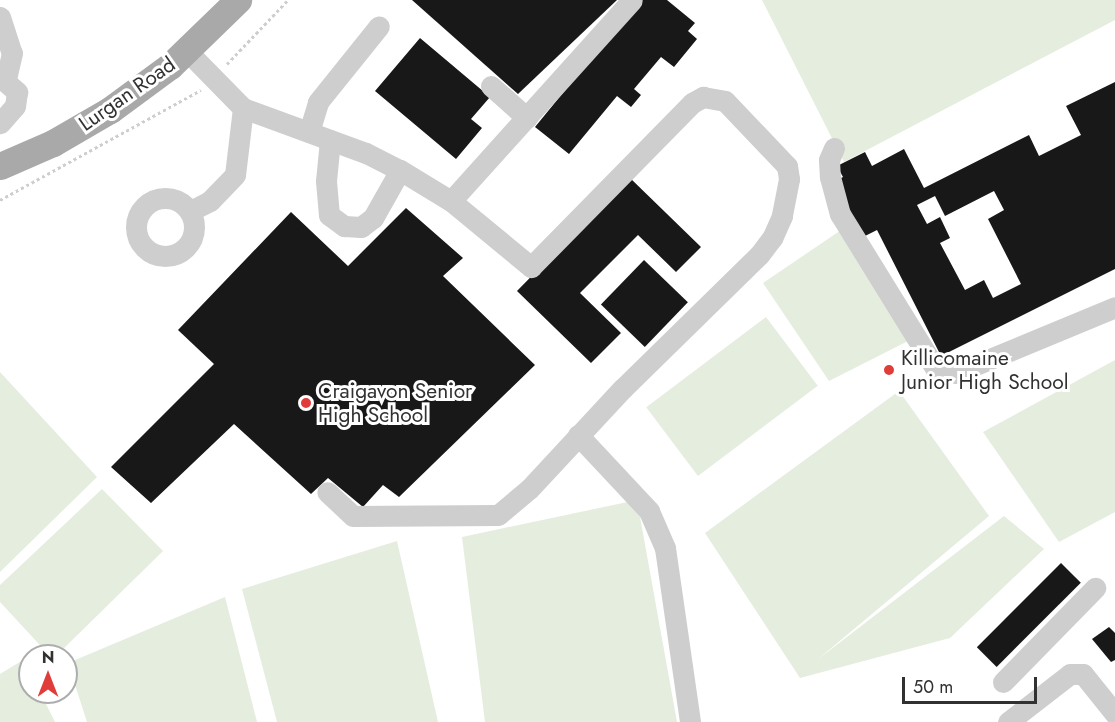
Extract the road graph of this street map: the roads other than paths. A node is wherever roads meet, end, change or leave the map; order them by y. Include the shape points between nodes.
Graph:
1 (238, 0) edge
2 (632, 0) edge
3 (0, 17) edge
4 (378, 26) dead end
5 (186, 50) junction
6 (3, 79) edge
7 (491, 86) dead end
8 (243, 108) junction
9 (527, 118) junction
10 (0, 123) edge
11 (309, 132) junction
12 (330, 140) junction
13 (834, 148) dead end
14 (0, 166) edge
15 (400, 170) junction
16 (451, 201) junction
17 (190, 211) dead end
18 (1115, 307) edge
19 (578, 435) junction
20 (327, 492) dead end
21 (1095, 588) dead end
22 (1027, 659) junction
23 (1003, 682) dead end
24 (1052, 684) junction
25 (1115, 714) edge
26 (690, 722) edge
27 (1008, 722) edge

1 - 5 main road, Lurgan Road
2 - 9 street
3 - 6 street via 12,53
4 - 11 street via 318,102
5 - 8 street
5 - 14 main road, Lurgan Road via 110,110 53,143
6 - 10 street via 17,92 17,98
7 - 9 street
8 - 11 street
8 - 17 street via 235,175 210,201
9 - 16 street
11 - 12 street
12 - 15 street
12 - 15 street via 326,181 329,215 344,226 361,227 373,218
13 - 18 street via 829,160 830,177 840,214 935,368 956,373
15 - 16 street
16 - 19 street via 531,267 692,103 703,97 724,100 787,166 786,198 772,238
19 - 20 street via 529,489 498,515 353,516
19 - 26 street via 649,511 665,548
21 - 22 street
22 - 23 street
22 - 24 street
24 - 25 street via 1070,674 1083,674
24 - 27 street

